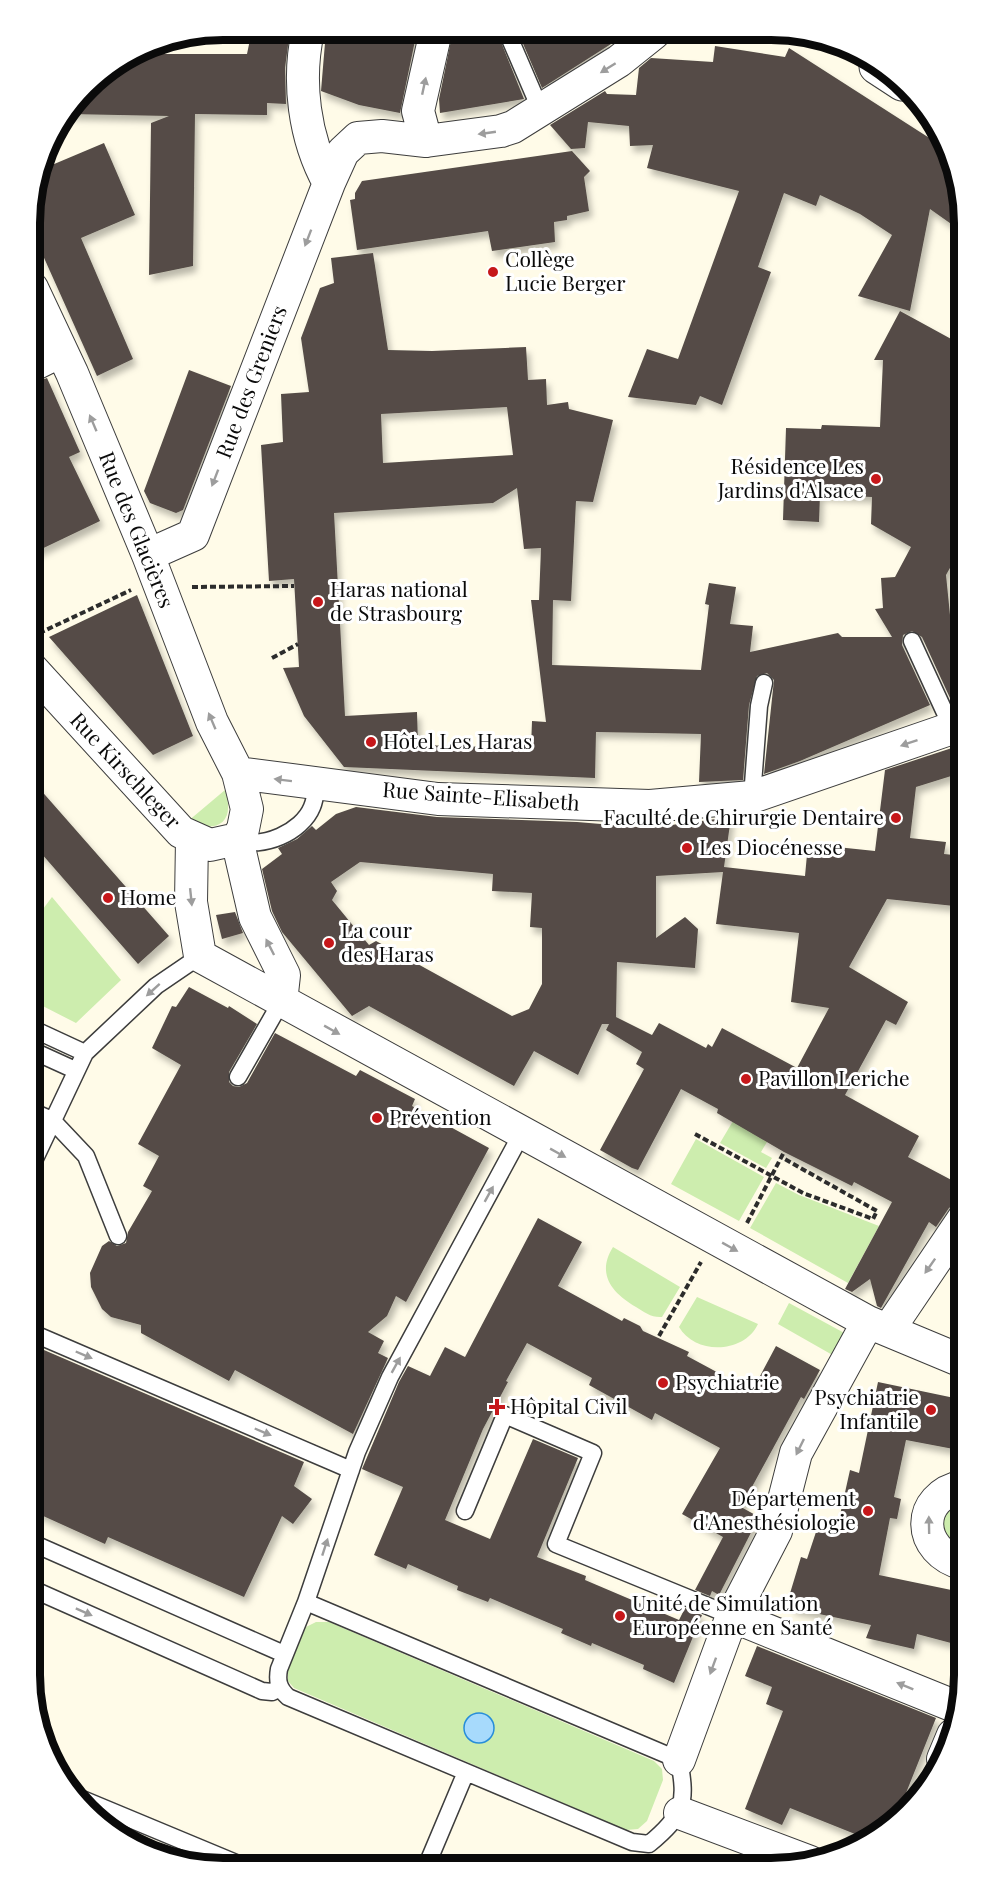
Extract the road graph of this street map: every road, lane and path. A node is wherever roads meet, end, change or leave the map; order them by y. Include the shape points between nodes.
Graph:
1 (511, 40) edge
2 (645, 40) edge
3 (307, 41) edge
4 (434, 41) edge
5 (541, 111) junction
6 (426, 141) junction
7 (329, 183) junction
8 (41, 308) edge
9 (61, 351) junction
10 (41, 361) edge
11 (148, 555) junction
12 (160, 585) junction
13 (294, 586) dead end
14 (41, 632) edge
15 (912, 641) dead end
16 (298, 644) dead end
17 (272, 658) dead end
18 (41, 679) edge
19 (764, 683) dead end
20 (954, 718) edge
21 (954, 727) edge
22 (238, 774) junction
23 (317, 784) junction
24 (752, 797) junction
25 (192, 839) junction
26 (237, 839) junction
27 (200, 956) junction
28 (281, 1002) junction
29 (41, 1033) edge
30 (85, 1053) junction
31 (41, 1055) edge
32 (75, 1071) junction
33 (238, 1077) dead end
34 (522, 1133) junction
35 (696, 1134) dead end
36 (42, 1135) edge
37 (784, 1152) dead end
38 (781, 1157) junction
39 (772, 1176) junction
40 (953, 1231) edge
41 (118, 1236) dead end
42 (724, 1244) junction
43 (878, 1325) junction
44 (659, 1336) dead end
45 (41, 1337) edge
46 (953, 1357) edge
47 (351, 1470) junction
48 (953, 1491) edge
49 (465, 1511) dead end
50 (41, 1547) edge
51 (953, 1559) edge
52 (41, 1593) edge
53 (306, 1602) junction
54 (732, 1616) junction
55 (284, 1654) junction
56 (280, 1688) junction
57 (951, 1705) edge
58 (679, 1760) junction
59 (466, 1772) junction
60 (96, 1805) edge
61 (680, 1813) junction
62 (788, 1856) edge
63 (224, 1858) edge
64 (430, 1858) edge

1 - 5 lane
2 -> 5 street, Rue des Greniers
3 - 7 street via 304,100 320,166
6 -> 4 street via 418,111
5 -> 6 street, Rue des Greniers via 501,131
6 - 7 street, Rue des Greniers via 382,136 358,138 343,152
7 -> 11 street, Rue des Greniers via 193,535
8 - 9 street, Rue des Glacières
9 - 10 street
11 -> 9 street, Rue des Glacières
11 - 12 street, Rue des Glacières
12 - 13 path
12 - 14 path via 134,589
22 -> 12 street, Rue des Glacières via 212,722
15 - 20 lane
16 - 17 path
18 - 25 street, Rue Kirschleger via 172,823
19 - 24 lane
21 -> 24 street, Rue Sainte-Elisabeth
23 -> 22 street, Rue Sainte-Elisabeth
22 - 26 street via 247,809
23 - 24 street, Rue Sainte-Elisabeth via 438,799 650,806
23 - 26 lane via 312,808 283,835 259,844
25 - 26 street, Rue Kirschleger via 210,845
25 -> 27 street via 191,902
28 -> 26 street via 284,975 255,918
27 - 28 street
27 -> 30 lane via 156,986
28 - 33 lane
28 -> 34 street
29 - 30 lane
30 - 32 lane
31 - 32 lane
32 - 36 lane
34 -> 42 street
47 -> 34 lane via 390,1377
35 - 39 path
36 - 41 lane via 86,1156
37 - 38 path
38 - 39 path
38 - 39 path via 877,1211 873,1219 803,1193
39 - 42 path
40 -> 43 street
42 - 43 street
42 - 44 path
43 - 46 street
43 -> 54 street via 796,1453 776,1531
45 -> 47 lane
53 -> 47 lane
51 -> 48 street via 938,1552 927,1527 930,1509 940,1496
49 - 54 lane via 505,1414 594,1453 556,1544
50 - 55 lane
52 -> 56 lane via 262,1691
53 - 55 lane
53 - 58 lane
57 -> 54 street
54 -> 58 street
55 - 56 lane via 278,1679
56 - 59 lane via 288,1696
58 - 61 lane via 684,1786
59 - 61 lane via 632,1842 650,1844
59 - 64 lane
60 - 63 lane
61 - 62 street

